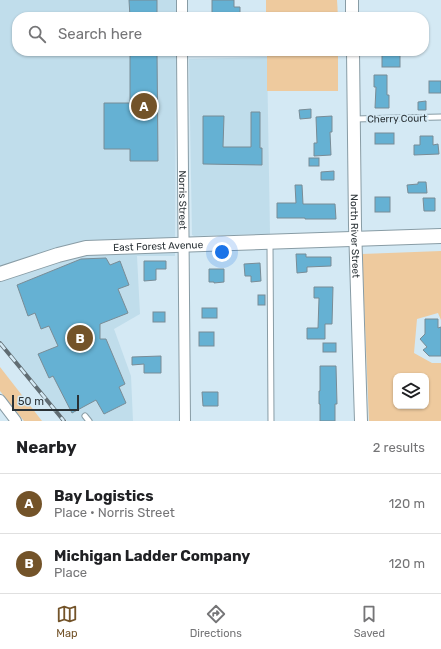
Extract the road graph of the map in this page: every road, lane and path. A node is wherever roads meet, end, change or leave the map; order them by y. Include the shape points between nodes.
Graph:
1 (182, 0) edge
2 (352, 0) edge
3 (182, 12) edge
4 (352, 12) edge
5 (182, 56) edge
6 (353, 56) edge
7 (441, 117) edge
8 (353, 119) junction
9 (441, 236) edge
10 (356, 240) junction
11 (270, 242) junction
12 (184, 245) junction
13 (0, 274) edge
14 (0, 400) edge
15 (85, 416) dead end
16 (16, 421) edge
17 (89, 421) edge
18 (185, 421) edge
19 (271, 421) edge
20 (360, 421) edge

1 - 3 street
2 - 4 street
5 - 12 street, Norris Street
6 - 8 street, North River Street
7 - 8 lane, Cherry Court
8 - 10 street, North River Street
9 - 10 main road, East Forest Avenue
10 - 11 main road, East Forest Avenue
10 - 20 street, North River Street
11 - 12 main road, East Forest Avenue
11 - 19 lane
12 - 13 main road, East Forest Avenue via 86,248
12 - 18 street, Norris Street
14 - 16 street
15 - 17 lane

